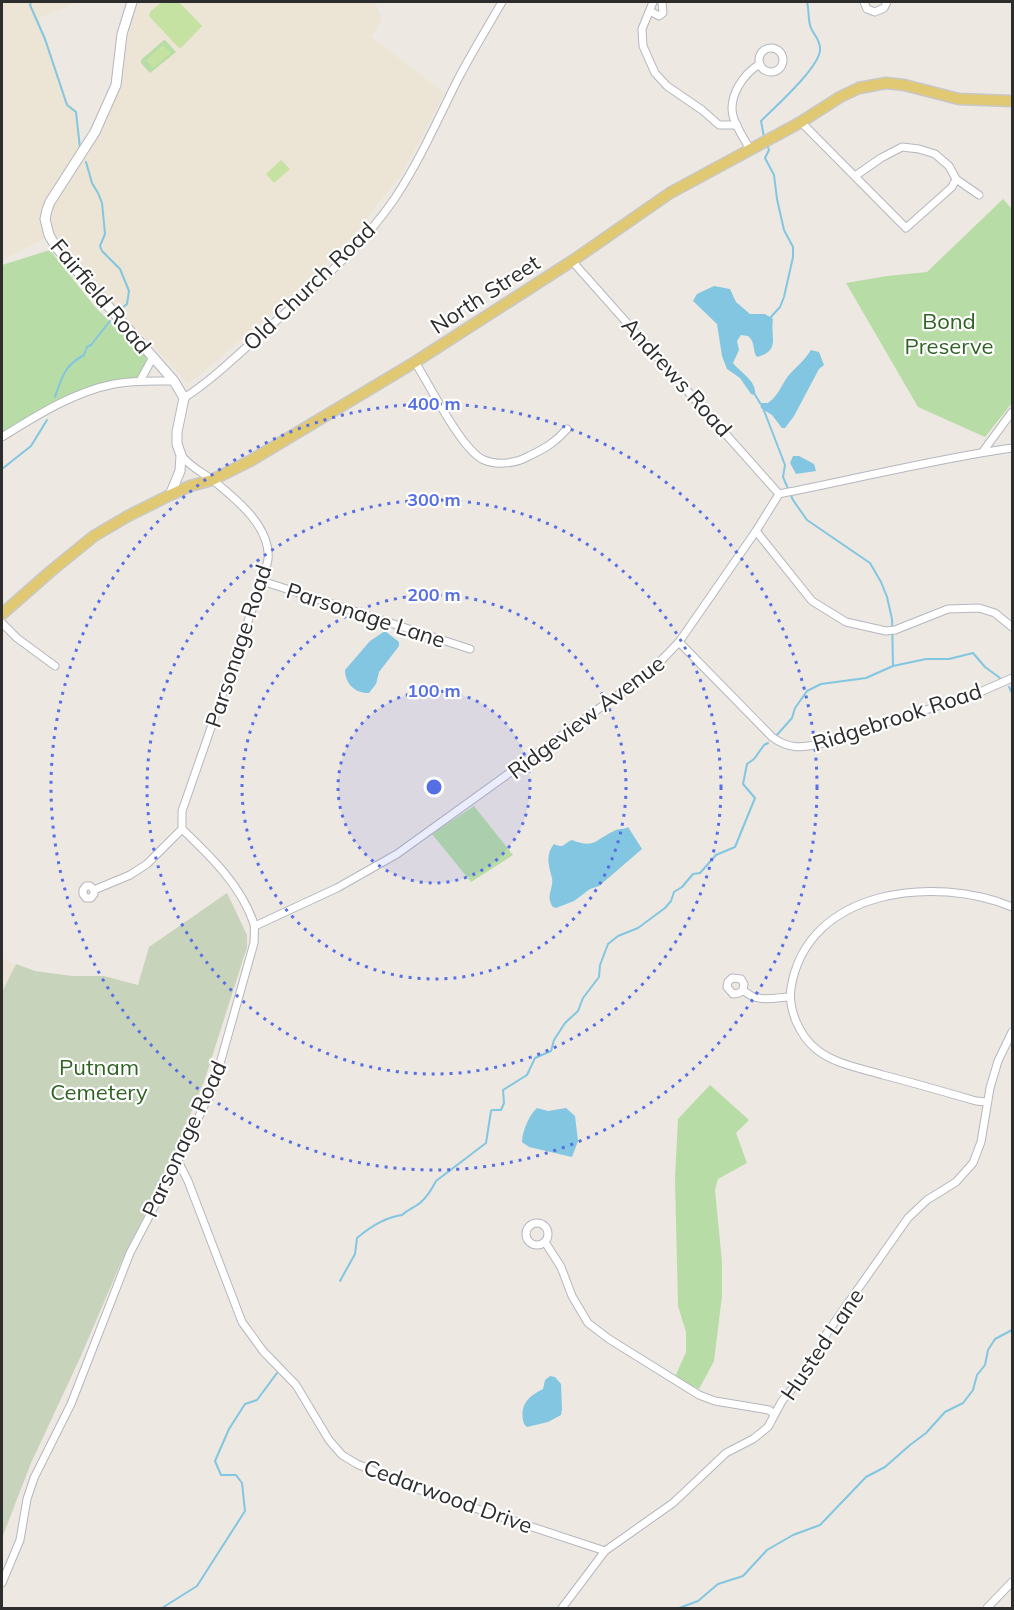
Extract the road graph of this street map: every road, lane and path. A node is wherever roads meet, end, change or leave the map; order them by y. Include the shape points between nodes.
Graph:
1 (132, 2) edge
2 (502, 2) edge
3 (653, 2) edge
4 (662, 2) edge
5 (864, 2) edge
6 (887, 2) edge
7 (650, 11) junction
8 (760, 64) dead end
9 (1012, 101) edge
10 (801, 122) junction
11 (737, 125) junction
12 (750, 149) junction
13 (855, 176) junction
14 (956, 179) junction
15 (979, 195) dead end
16 (572, 261) junction
17 (153, 357) junction
18 (416, 362) junction
19 (140, 381) junction
20 (174, 381) junction
21 (184, 398) junction
22 (1012, 412) edge
23 (567, 429) dead end
24 (2, 438) edge
25 (1012, 448) edge
26 (984, 450) junction
27 (181, 455) junction
28 (212, 480) junction
29 (786, 492) junction
30 (170, 495) junction
31 (756, 531) junction
32 (262, 581) junction
33 (2, 614) edge
34 (2, 623) edge
35 (1012, 627) edge
36 (680, 642) junction
37 (470, 649) dead end
38 (55, 666) dead end
39 (1012, 678) edge
40 (182, 829) junction
41 (94, 890) dead end
42 (1012, 907) edge
43 (255, 926) junction
44 (743, 990) dead end
45 (789, 997) junction
46 (1012, 1032) edge
47 (987, 1102) junction
48 (178, 1161) junction
49 (546, 1242) dead end
50 (774, 1414) junction
51 (605, 1551) junction
52 (1012, 1582) edge
53 (2, 1583) edge
54 (562, 1608) edge
55 (987, 1608) edge

1 - 17 street, Fairfield Road via 122,34 116,85 95,132 50,202 45,219 57,247
2 - 21 street, Old Church Road via 414,167 370,230 313,288 205,385
3 - 7 street
4 - 7 street via 660,16
5 - 6 street via 867,9 875,12
7 - 11 street via 642,29 643,46 661,81 719,125
8 - 11 street via 737,89 732,111
9 - 10 main road, North Street via 959,99 886,83 859,88
10 - 12 main road, North Street
10 - 13 street
11 - 12 street
12 - 16 main road, North Street via 670,193
13 - 14 street via 902,147 935,154 949,166
13 - 14 street via 906,228
14 - 15 street
16 - 18 main road, North Street
16 - 29 street, Andrews Road
17 - 19 street
17 - 20 street, Fairfield Road
18 - 23 street via 467,447 484,460 522,460 549,446
18 - 28 main road, North Street
19 - 20 street
19 - 24 street via 82,394
20 - 21 street, Fairfield Road
21 - 27 street via 177,432
22 - 26 street
25 - 26 street
26 - 29 street
27 - 28 street via 192,468
27 - 30 street via 180,471
28 - 30 main road, North Street
28 - 32 street, Parsonage Road via 262,529 268,559
29 - 31 street, Ridgeview Avenue
30 - 33 main road, North Street via 94,536
31 - 35 street via 812,602 846,622 886,631 948,609 979,608 1004,618
31 - 36 street, Ridgeview Avenue
32 - 37 street, Parsonage Lane
32 - 40 street, Parsonage Road via 182,811
34 - 38 street
36 - 39 street, Ridgebrook Road via 772,737 780,744 796,748 820,744 978,693
36 - 43 street, Ridgeview Avenue via 627,690 397,854 337,888
40 - 41 street via 147,864
40 - 43 street via 222,869
42 - 45 street via 985,898 932,891 883,896 852,907 809,942 796,964
43 - 48 street, Parsonage Road via 254,943 211,1091
44 - 45 street via 766,1000
45 - 47 street via 803,1035 824,1055
46 - 47 street, Husted Lane via 998,1061
47 - 50 street, Husted Lane via 981,1142 973,1163 956,1182 908,1218 827,1333 815,1361
48 - 51 street, Cedarwood Drive via 242,1322 262,1351 296,1385 342,1455 411,1487
48 - 53 street, Parsonage Road via 130,1253 71,1404 34,1478 20,1540
49 - 50 street via 579,1311 595,1329 699,1395
50 - 51 street, Husted Lane via 762,1434 726,1453 673,1503
51 - 54 street, Husted Lane
52 - 55 street

